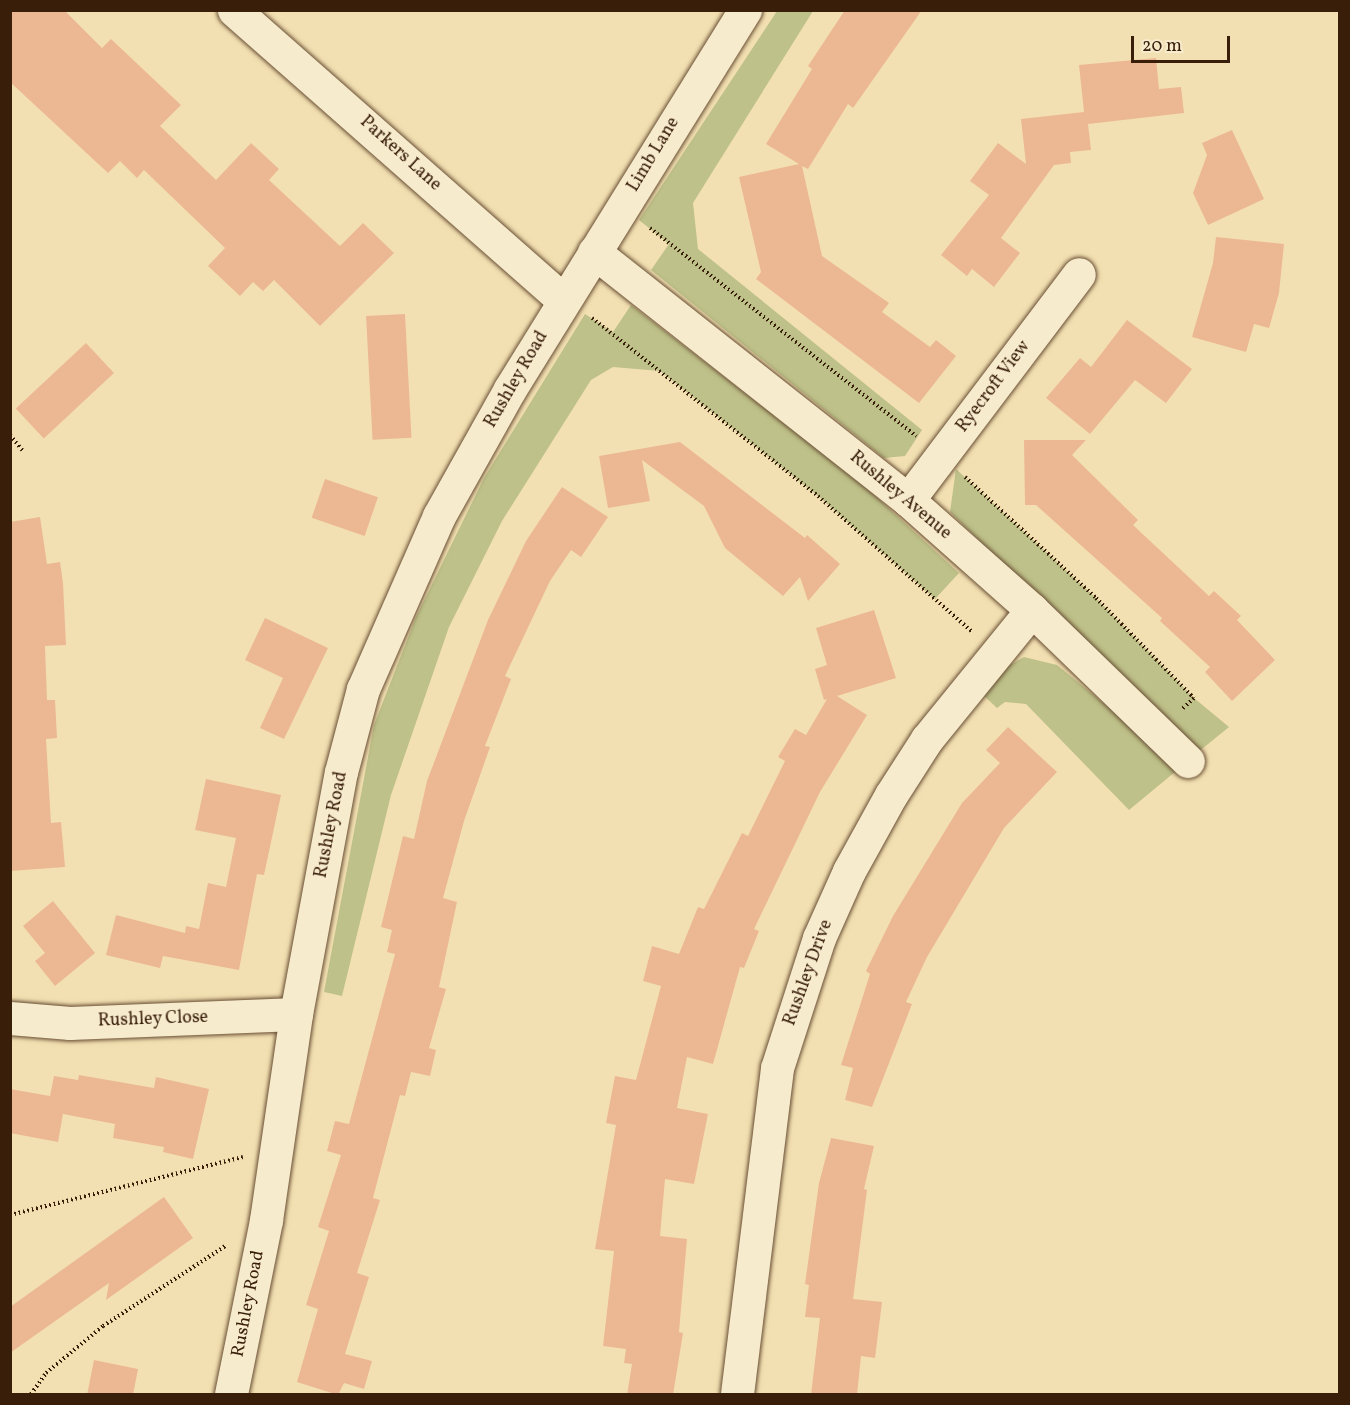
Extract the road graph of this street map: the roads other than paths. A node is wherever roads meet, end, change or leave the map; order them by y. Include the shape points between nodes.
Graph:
1 (234, 10) edge
2 (745, 10) edge
3 (594, 252) junction
4 (1079, 274) dead end
5 (563, 300) junction
6 (908, 500) junction
7 (1032, 610) junction
8 (1188, 761) dead end
9 (296, 1014) junction
10 (10, 1018) edge
11 (231, 1395) edge
12 (737, 1395) edge

1 - 5 street, Parkers Lane
2 - 3 street, Limb Lane
3 - 5 street, Limb Lane
3 - 6 street, Rushley Avenue
4 - 6 street, Ryecroft View
5 - 9 street, Rushley Road via 439,516 363,689 341,772
6 - 7 street, Rushley Avenue
7 - 8 street, Rushley Avenue
7 - 12 street, Rushley Drive via 927,739 891,795 849,871 795,1004 777,1068 762,1169
9 - 10 street, Rushley Close via 70,1023
9 - 11 street, Rushley Road via 266,1220

